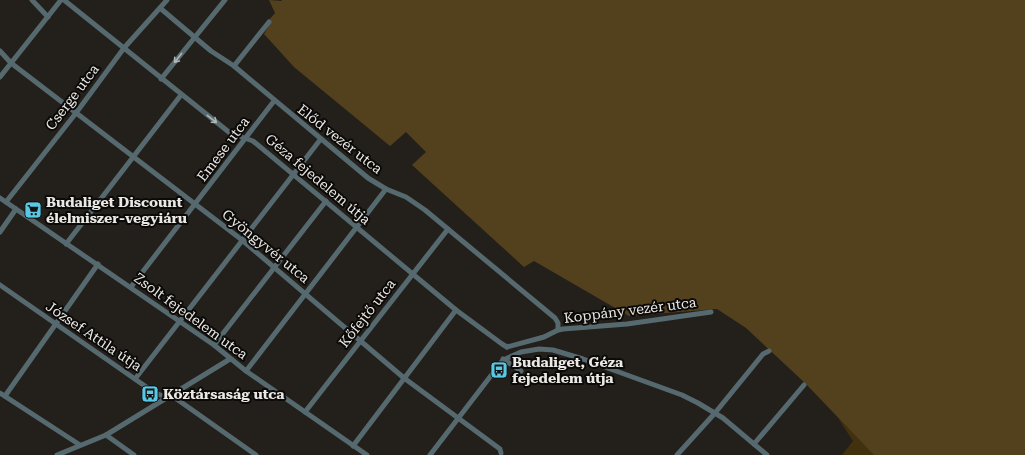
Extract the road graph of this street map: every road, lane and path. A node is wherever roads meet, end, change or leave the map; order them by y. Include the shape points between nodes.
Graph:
1 (32, 0) edge
2 (61, 0) edge
3 (64, 0) edge
4 (167, 0) edge
5 (225, 0) edge
6 (160, 8) junction
7 (48, 17) junction
8 (269, 22) dead end
9 (195, 37) junction
10 (124, 48) junction
11 (0, 51) edge
12 (11, 63) junction
13 (234, 66) junction
14 (0, 77) edge
15 (162, 79) junction
16 (181, 95) junction
17 (274, 101) junction
18 (76, 113) junction
19 (246, 139) junction
20 (320, 140) junction
21 (134, 157) junction
22 (293, 175) junction
23 (386, 189) junction
24 (0, 198) edge
25 (326, 201) junction
26 (6, 202) junction
27 (196, 205) junction
28 (16, 209) junction
29 (356, 227) junction
30 (448, 229) junction
31 (0, 232) edge
32 (242, 240) junction
33 (66, 244) junction
34 (98, 264) junction
35 (275, 268) junction
36 (414, 274) junction
37 (0, 285) edge
38 (131, 288) junction
39 (306, 294) junction
40 (456, 310) junction
41 (711, 312) dead end
42 (180, 321) junction
43 (56, 325) junction
44 (558, 330) junction
45 (361, 341) junction
46 (214, 345) junction
47 (507, 347) junction
48 (769, 351) dead end
49 (509, 356) junction
50 (230, 359) junction
51 (503, 359) junction
52 (246, 371) junction
53 (522, 371) dead end
54 (404, 378) junction
55 (136, 379) junction
56 (804, 385) dead end
57 (0, 393) edge
58 (171, 395) junction
59 (5, 396) junction
60 (305, 412) junction
61 (715, 413) junction
62 (458, 418) junction
63 (106, 435) junction
64 (754, 444) junction
65 (80, 445) junction
66 (353, 446) junction
67 (501, 453) dead end
68 (56, 455) edge
69 (134, 455) edge
70 (256, 455) edge
71 (367, 455) edge
72 (430, 455) edge
73 (677, 455) edge
74 (767, 455) edge

1 - 7 street
2 - 7 street
3 - 10 street, Géza fejedelem útja
4 - 6 street, Cserge utca
5 - 9 street
6 - 9 street, Előd vezér utca
6 - 10 street, Cserge utca
7 - 12 street
8 - 13 street
9 - 13 street, Előd vezér utca
9 -> 15 street
10 - 15 street, Géza fejedelem útja
10 - 18 street, Cserge utca
11 - 12 street, Gyöngyvér utca
12 - 14 street
12 - 18 street, Gyöngyvér utca
13 - 17 street, Előd vezér utca
15 - 16 street, Géza fejedelem útja
16 -> 19 street, Géza fejedelem útja via 230,133
16 - 21 street
17 - 19 street, Emese utca
17 - 20 street, Előd vezér utca
18 - 21 street, Gyöngyvér utca
18 - 26 street, Cserge utca
19 - 22 street, Géza fejedelem útja via 253,141
19 - 27 street, Emese utca
20 - 22 street
20 - 23 street, Előd vezér utca
21 - 27 street, Gyöngyvér utca
21 - 33 street
22 - 25 street, Géza fejedelem útja
22 - 32 street
23 - 29 street
23 - 30 street, Előd vezér utca via 406,197
24 - 26 street, Zsolt fejedelem utca
25 - 29 street, Géza fejedelem útja
25 - 35 street
26 - 28 street, Zsolt fejedelem utca
27 - 32 street, Gyöngyvér utca
27 - 38 street, Emese utca
28 - 31 street
28 - 33 street, Zsolt fejedelem utca
29 - 36 street, Géza fejedelem útja
29 - 39 street
30 - 36 street, Kőfejtő utca
30 - 44 street, Előd vezér utca via 555,318
32 - 35 street, Gyöngyvér utca
32 - 42 street
33 - 34 street, Zsolt fejedelem utca
34 - 38 street, Zsolt fejedelem utca
34 - 43 street
35 - 39 street, Gyöngyvér utca
35 - 46 street
36 - 40 street, Géza fejedelem útja
36 - 45 street, Kőfejtő utca
37 - 43 street, József Attila útja
38 - 42 street, Zsolt fejedelem utca
39 - 45 street, Gyöngyvér utca
39 - 52 street
40 - 47 street, Géza fejedelem útja
40 - 54 street
41 - 44 street, Koppány vezér utca via 627,324
42 - 46 street, Zsolt fejedelem utca
42 - 55 street
43 - 55 street, József Attila útja
43 - 59 street
44 - 47 street, Koppány vezér utca via 544,337
45 - 54 street, Gyöngyvér utca
45 - 60 street, Kőfejtő utca
46 - 50 street, Zsolt fejedelem utca
47 - 49 street
48 - 61 street
49 - 51 street
49 - 61 street via 531,350 548,349 559,352 682,395
50 - 52 street, Zsolt fejedelem utca
50 - 58 street
51 - 53 street
51 - 62 street
52 - 60 street, Zsolt fejedelem utca
54 - 62 street, Gyöngyvér utca
54 - 66 street
55 - 58 street, József Attila útja via 155,393
56 - 64 street
57 - 59 street
58 - 63 street
58 - 70 street, József Attila útja
59 - 65 street
60 - 66 street, Zsolt fejedelem utca
61 - 64 street
61 - 73 street
62 - 67 street, Gyöngyvér utca via 500,449
62 - 72 street
63 - 65 street
63 - 69 street
64 - 74 street
65 - 68 street
66 - 71 street, Zsolt fejedelem utca

